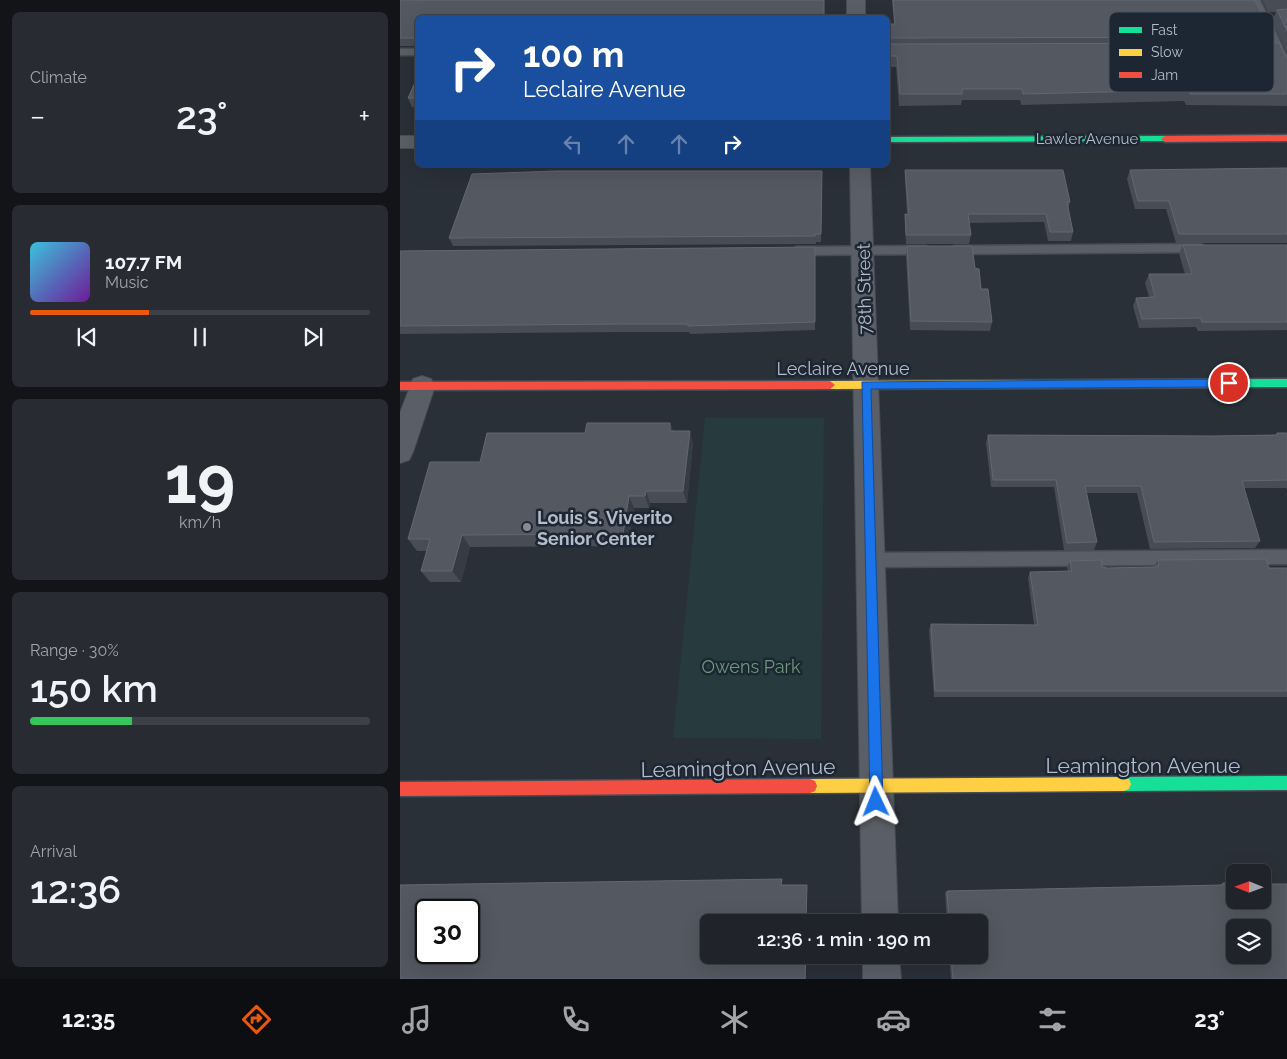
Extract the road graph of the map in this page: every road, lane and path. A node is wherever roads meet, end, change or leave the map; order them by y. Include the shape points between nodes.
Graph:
1 (856, 0) edge
2 (1255, 0) edge
3 (1261, 12) edge
4 (856, 15) edge
5 (1274, 16) edge
6 (1279, 16) edge
7 (1274, 50) edge
8 (400, 52) edge
9 (415, 52) edge
10 (1287, 67) edge
11 (1287, 138) edge
12 (890, 140) edge
13 (400, 142) edge
14 (415, 142) edge
15 (860, 167) edge
16 (1218, 248) edge
17 (782, 250) edge
18 (863, 250) junction
19 (1287, 383) edge
20 (866, 385) junction
21 (411, 386) edge
22 (400, 452) edge
23 (1287, 557) edge
24 (870, 560) junction
25 (1287, 783) edge
26 (876, 785) junction
27 (400, 789) edge
28 (880, 914) edge
29 (881, 964) edge
30 (882, 979) edge

1 - 4 street
2 - 3 lane
5 - 6 lane
7 - 10 lane
8 - 9 lane
11 - 12 street, Lawler Avenue
13 - 14 street
15 - 18 street, 78th Street
16 - 18 lane
17 - 18 lane
18 - 20 street, 78th Street
19 - 20 street, Leclaire Avenue
20 - 21 street, Leclaire Avenue
20 - 24 street, 78th Street
21 - 22 street
23 - 24 lane
24 - 26 street, 78th Street
25 - 26 street, Leamington Avenue
26 - 27 street, Leamington Avenue
26 - 28 street, 78th Street
29 - 30 street

